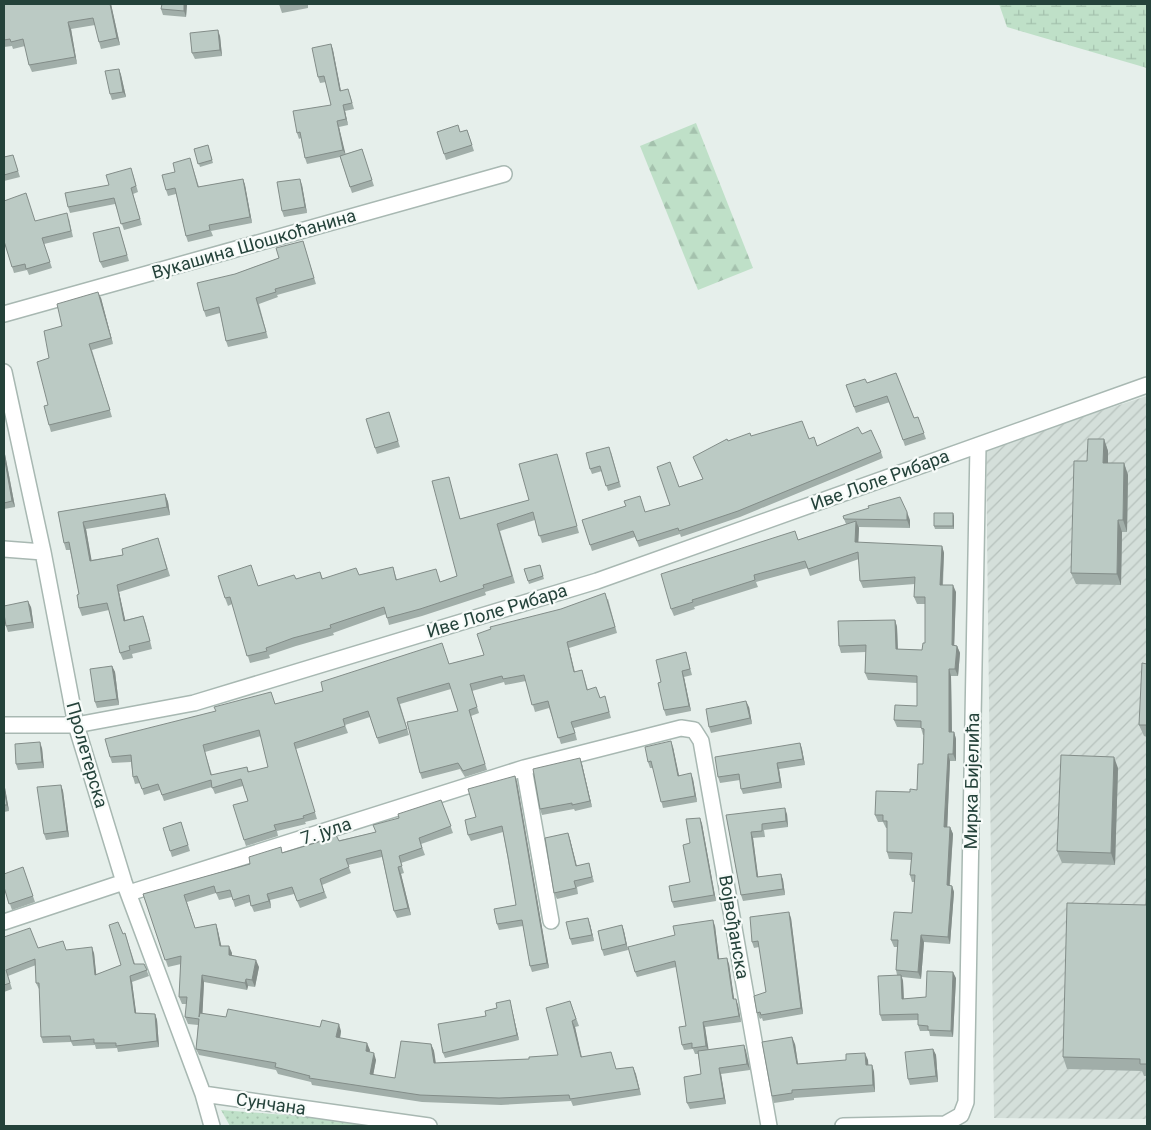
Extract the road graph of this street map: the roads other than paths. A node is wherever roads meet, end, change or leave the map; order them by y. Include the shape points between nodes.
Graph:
1 (504, 174) dead end
2 (4, 314) edge
3 (4, 372) edge
4 (1147, 385) edge
5 (978, 446) junction
6 (4, 549) edge
7 (43, 552) junction
8 (4, 724) edge
9 (76, 725) junction
10 (694, 730) joint
11 (524, 768) junction
12 (126, 888) junction
13 (551, 921) dead end
14 (4, 922) edge
15 (203, 1094) junction
16 (212, 1126) edge
17 (429, 1126) edge
18 (769, 1126) edge
19 (843, 1126) edge

1 - 2 street, Вукашина Шошкоћанина
3 - 7 street, Пролетерска
4 - 5 street, Иве Лоле Рибара
5 - 9 street, Иве Лоле Рибара via 597,581 194,703
5 - 19 street, Мирка Бијелића via 966,1092 961,1115 945,1124
6 - 7 street
7 - 9 street, Пролетерска
8 - 9 street, Иве Лоле Рибара
9 - 12 street, Пролетерска
10 - 11 street, 7. јула via 681,728
10 - 18 street, Војвођанска via 701,741
11 - 12 street, 7. јула
11 - 13 street
12 - 14 street, 7. јула
12 - 15 street, Пролетерска
15 - 16 street, Пролетерска
15 - 17 street, Сунчана

